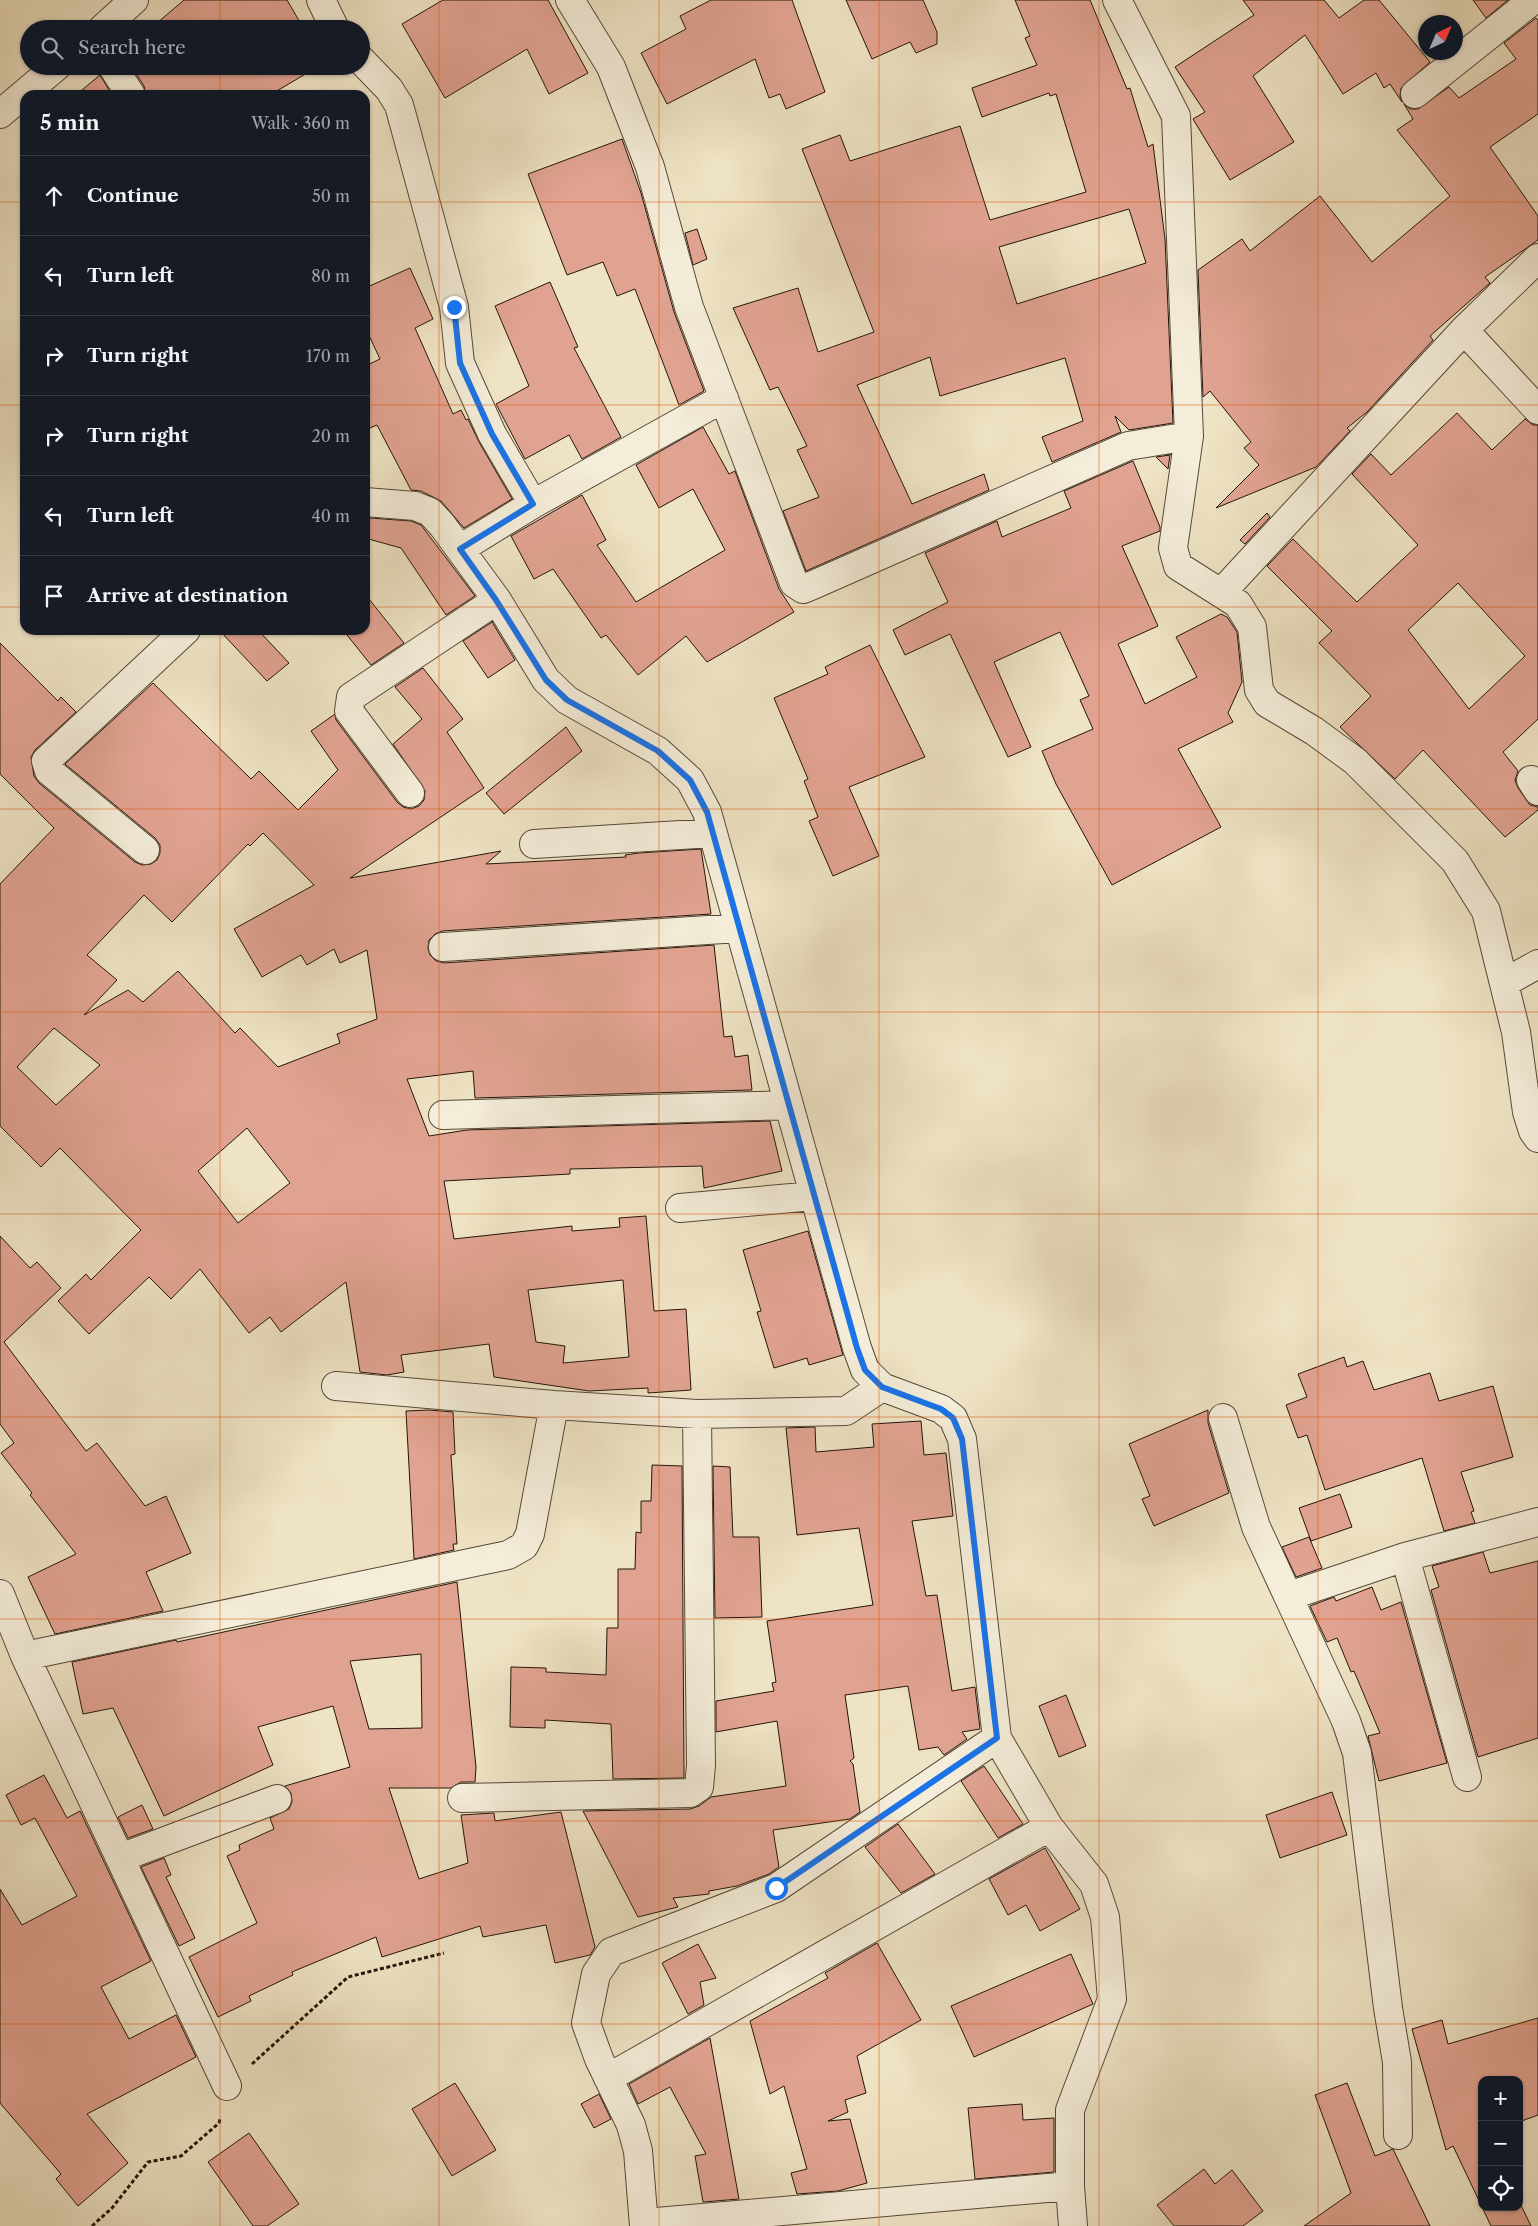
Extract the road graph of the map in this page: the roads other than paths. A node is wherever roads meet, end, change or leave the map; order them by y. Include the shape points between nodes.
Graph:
1 (134, 0) edge
2 (321, 0) edge
3 (570, 0) edge
4 (1117, 0) edge
5 (1533, 0) edge
6 (112, 20) edge
7 (331, 20) edge
8 (370, 69) edge
9 (46, 75) edge
10 (118, 75) edge
11 (28, 90) edge
12 (128, 90) edge
13 (1415, 94) dead end
14 (20, 97) edge
15 (0, 114) edge
16 (1538, 258) edge
17 (1464, 330) junction
18 (724, 398) junction
19 (1538, 410) edge
20 (1189, 436) junction
21 (370, 502) edge
22 (533, 504) junction
23 (460, 549) junction
24 (1222, 592) junction
25 (496, 600) junction
26 (181, 635) edge
27 (410, 793) dead end
28 (712, 832) junction
29 (534, 844) dead end
30 (145, 850) dead end
31 (739, 928) junction
32 (443, 947) dead end
33 (1538, 964) edge
34 (1504, 983) junction
35 (789, 1105) junction
36 (442, 1115) dead end
37 (1538, 1138) edge
38 (814, 1196) junction
39 (680, 1208) dead end
40 (336, 1386) dead end
41 (882, 1387) junction
42 (554, 1405) junction
43 (697, 1414) junction
44 (1223, 1418) dead end
45 (1538, 1522) edge
46 (1405, 1557) junction
47 (0, 1594) edge
48 (1289, 1596) junction
49 (25, 1656) junction
50 (997, 1738) junction
51 (1467, 1777) dead end
52 (462, 1798) dead end
53 (277, 1799) dead end
54 (1049, 1826) junction
55 (120, 1858) junction
56 (608, 2078) junction
57 (227, 2086) dead end
58 (1398, 2135) dead end
59 (1070, 2186) junction
60 (644, 2225) edge
61 (1073, 2226) edge

1 - 6 street
2 - 7 street
3 - 18 street via 611,67 650,167 689,307
4 - 20 street via 1176,116
5 - 13 street
8 - 22 street via 399,105 454,307 460,363 492,434
9 - 11 street
10 - 12 street
14 - 15 street
16 - 17 street
17 - 19 street
17 - 24 street
18 - 20 street via 794,583 803,589 1128,446
18 - 22 street
20 - 24 street via 1174,548 1178,566
21 - 23 street via 415,506 430,512
22 - 23 street
23 - 25 street
24 - 34 street via 1238,604 1252,627 1258,690 1266,703 1314,731 1354,761 1455,861 1486,911
25 - 27 street via 351,697 349,711
25 - 28 street via 546,680 567,700 658,751 690,780 707,812
26 - 30 street via 46,761 49,771
28 - 29 street
28 - 31 street
31 - 32 street
31 - 35 street
33 - 34 street
34 - 37 street via 1516,1032 1527,1112
35 - 36 street
35 - 38 street
38 - 39 street
38 - 41 street via 857,1348 865,1370
40 - 42 street
41 - 43 street via 846,1411
41 - 50 street via 941,1409 953,1418 962,1439
42 - 43 street
42 - 49 street via 530,1534 524,1546 508,1555
43 - 52 street via 699,1787 690,1793
44 - 48 street via 1256,1528
45 - 46 street
46 - 48 street
46 - 51 street
47 - 49 street
48 - 58 street via 1346,1721 1357,1753 1397,2062
49 - 55 street
50 - 54 street
50 - 56 street via 776,1888 611,1952 596,1974 586,2023
53 - 55 street
54 - 56 street
54 - 59 street via 1094,1884 1105,1916 1112,1999 1070,2110
55 - 57 street
56 - 60 street via 631,2125 638,2151
59 - 60 street
59 - 61 street

